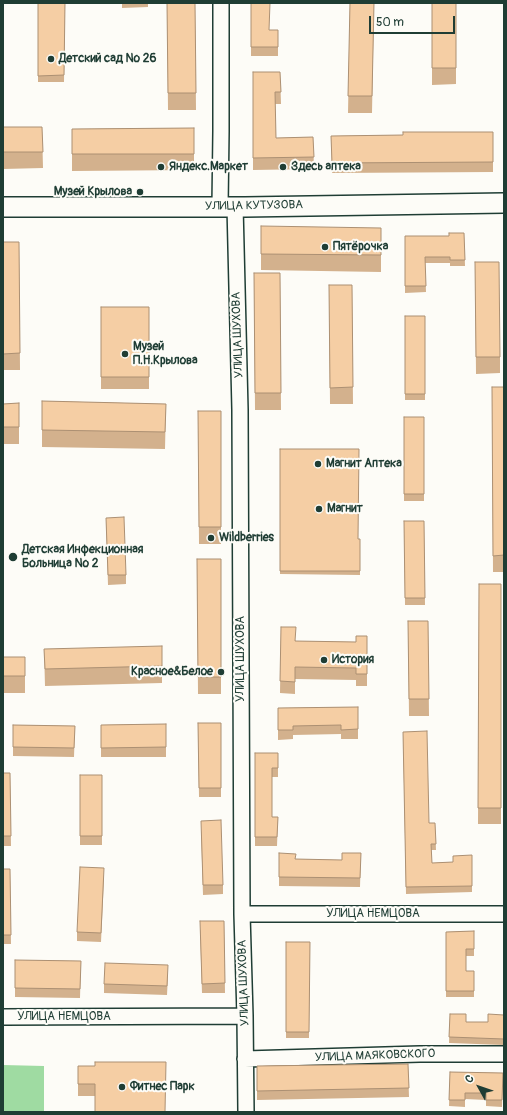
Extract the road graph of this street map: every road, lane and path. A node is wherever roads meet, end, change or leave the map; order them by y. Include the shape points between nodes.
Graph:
1 (221, 3) edge
2 (504, 203) edge
3 (228, 206) junction
4 (3, 207) edge
5 (242, 914) junction
6 (504, 914) edge
7 (245, 1016) junction
8 (3, 1017) edge
9 (504, 1054) edge
10 (245, 1059) junction
11 (246, 1112) edge

1 - 3 street, УЛИЦА ШУХОВА via 221,131
2 - 3 main road, УЛИЦА КУТУЗОВА
3 - 4 main road, УЛИЦА КУТУЗОВА
3 - 5 street, УЛИЦА ШУХОВА via 240,410
5 - 6 street, УЛИЦА НЕМЦОВА
5 - 7 street, УЛИЦА ШУХОВА
7 - 8 street, УЛИЦА НЕМЦОВА
7 - 10 street, УЛИЦА ШУХОВА
9 - 10 street, УЛИЦА МАЯКОВСКОГО
10 - 11 street, УЛИЦА ШУХОВА

